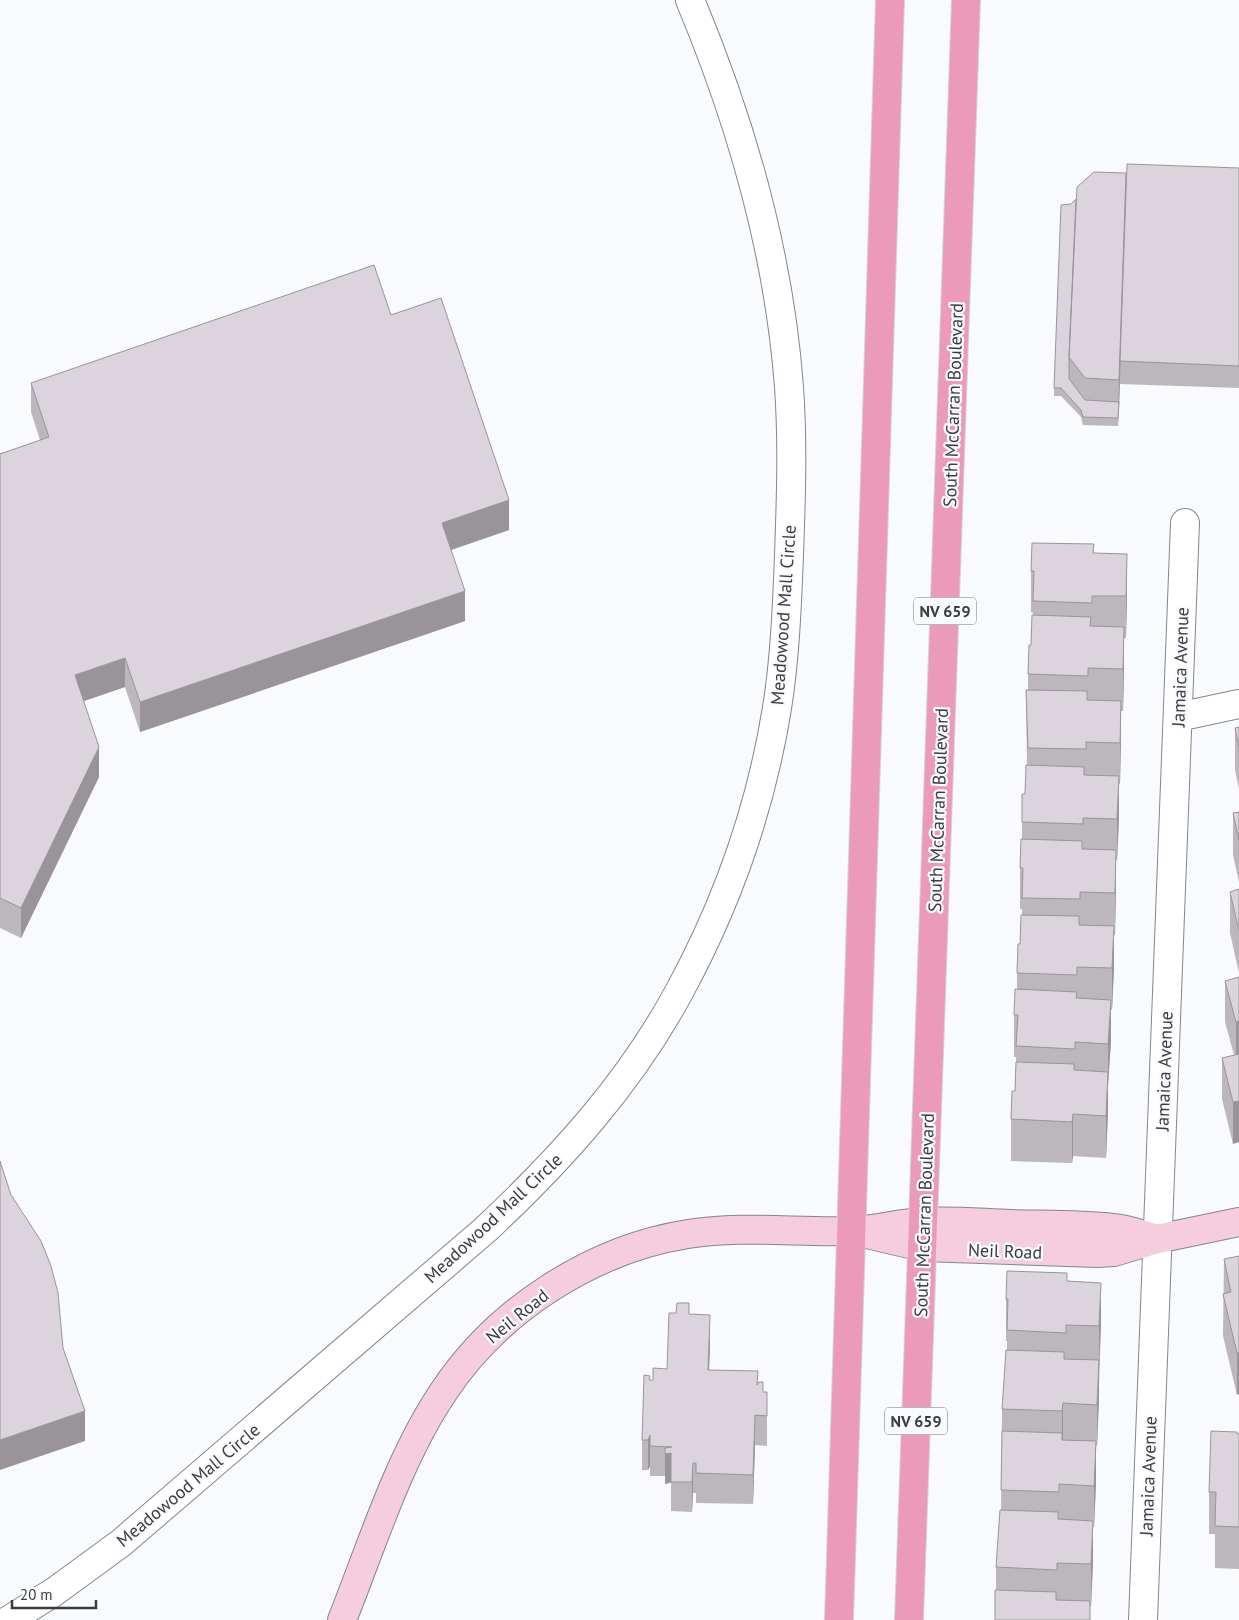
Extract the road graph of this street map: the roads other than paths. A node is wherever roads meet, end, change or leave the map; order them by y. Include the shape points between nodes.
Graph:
1 (690, 0) edge
2 (890, 0) edge
3 (966, 0) edge
4 (1185, 523) dead end
5 (1239, 704) edge
6 (1178, 717) junction
7 (1239, 1222) edge
8 (852, 1231) junction
9 (923, 1234) junction
10 (1157, 1239) junction
11 (9, 1620) edge
12 (342, 1620) edge
13 (839, 1620) edge
14 (909, 1620) edge
15 (1143, 1620) edge

1 - 11 street, Meadowood Mall Circle via 737,123 766,226 789,386 792,468 786,629 777,708 755,805 740,856 714,923 680,992 636,1062 589,1124 538,1180 482,1233 121,1543
2 - 8 main road
3 - 9 main road, South McCarran Boulevard / NV 659
4 - 6 street, Jamaica Avenue
5 - 6 street
6 - 10 street, Jamaica Avenue
7 - 10 street, Neil Road
8 - 9 street, Neil Road
8 - 12 street, Neil Road via 736,1228 687,1234 645,1244 599,1260 515,1314 475,1352 444,1390 420,1432
8 - 13 main road
9 - 10 street, Neil Road via 1097,1253 1126,1249
9 - 14 main road, South McCarran Boulevard / NV 659
10 - 15 street, Jamaica Avenue

